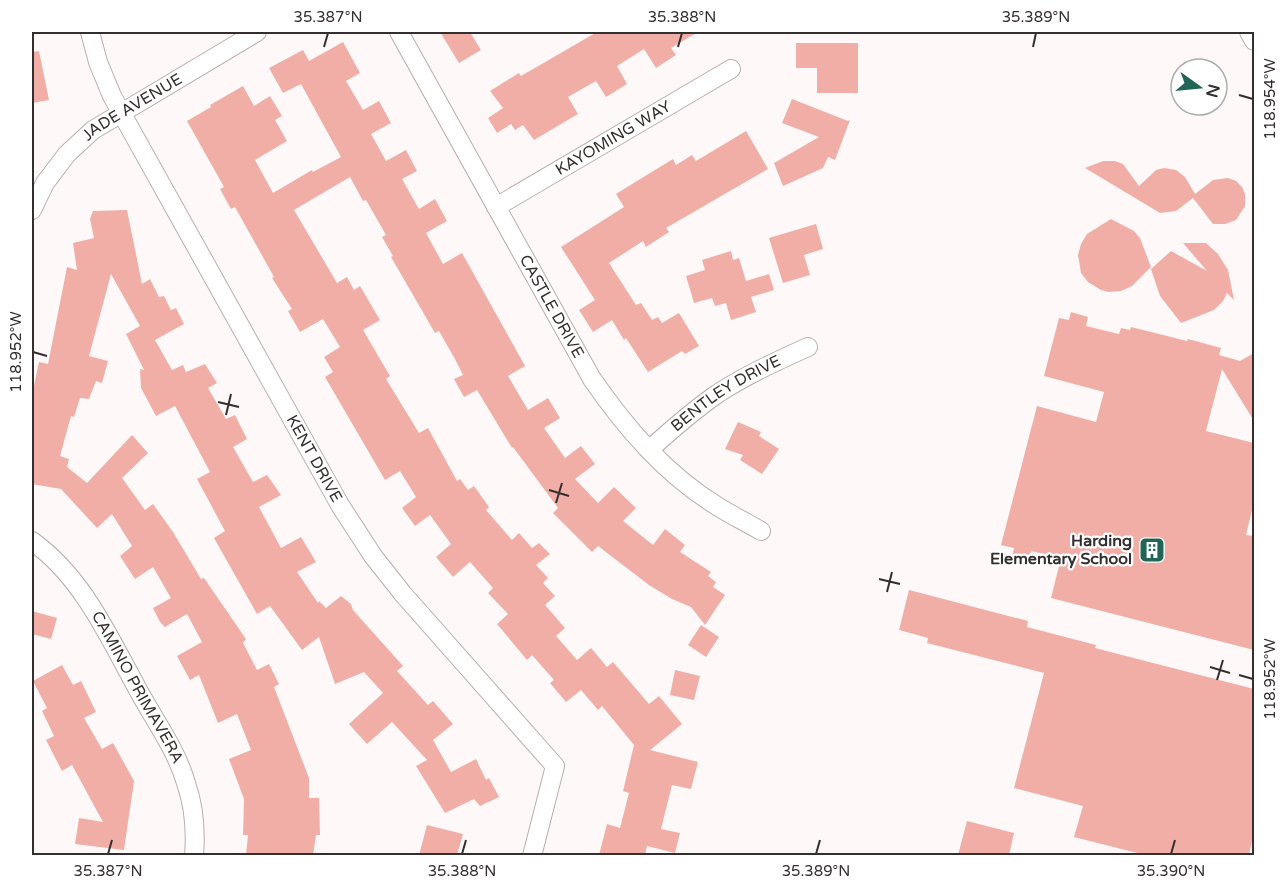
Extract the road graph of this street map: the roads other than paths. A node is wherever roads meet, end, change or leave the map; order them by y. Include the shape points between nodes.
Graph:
1 (90, 32) edge
2 (257, 32) edge
3 (399, 32) edge
4 (1249, 32) edge
5 (1254, 41) edge
6 (731, 69) dead end
7 (120, 112) junction
8 (496, 207) junction
9 (32, 210) edge
10 (808, 347) dead end
11 (649, 450) junction
12 (761, 531) dead end
13 (32, 541) edge
14 (194, 855) edge
15 (532, 855) edge

1 - 7 street, KENT DRIVE via 98,62
2 - 7 street, JADE AVENUE
3 - 8 street, CASTLE DRIVE
4 - 5 street
6 - 8 street, KAYOMING WAY
7 - 9 street, JADE AVENUE via 67,154 45,183
7 - 15 street, KENT DRIVE via 340,505 373,556 555,766
8 - 11 street, CASTLE DRIVE via 592,379
10 - 11 street, BENTLEY DRIVE via 718,394
11 - 12 street, CASTLE DRIVE via 716,505
13 - 14 street, CAMINO PRIMAVERA via 68,574 87,599 174,752 193,811

